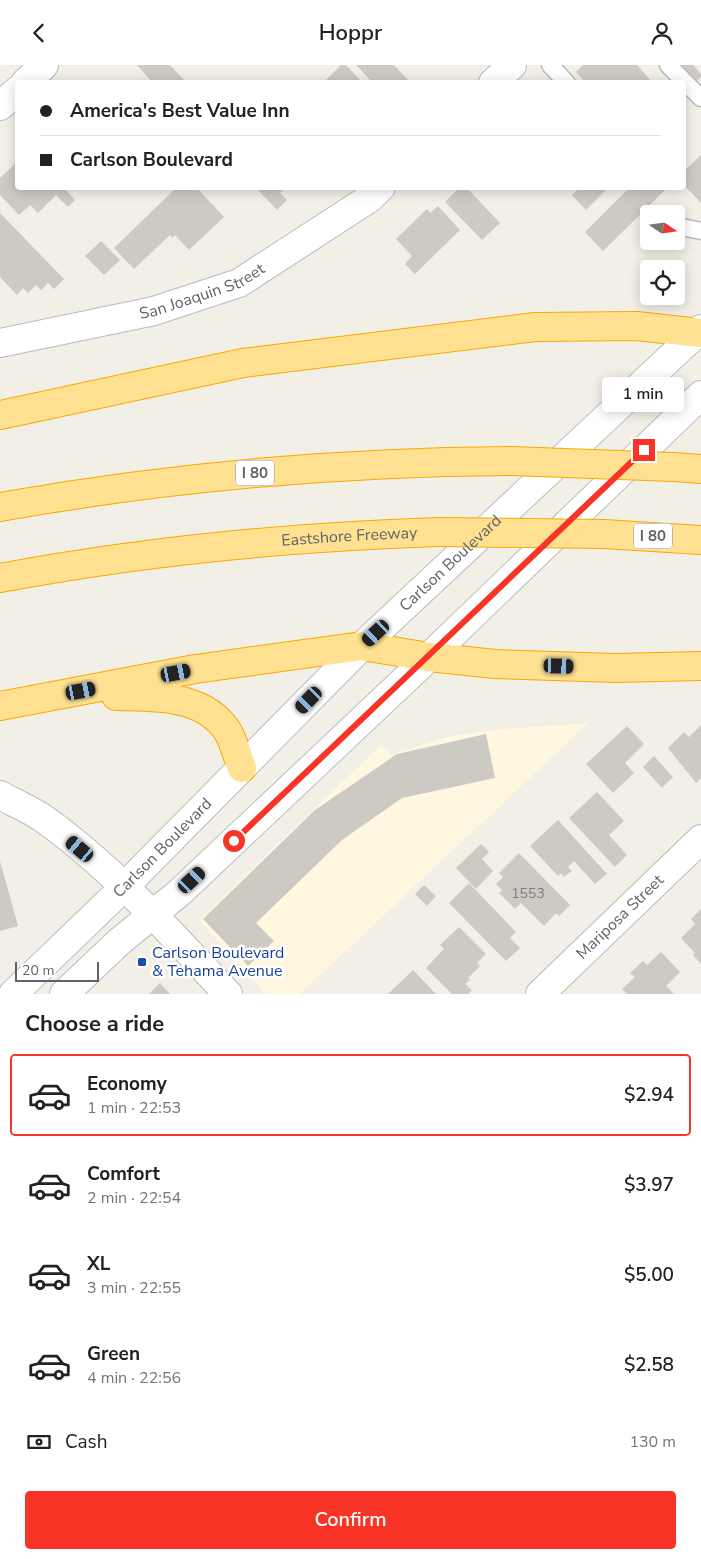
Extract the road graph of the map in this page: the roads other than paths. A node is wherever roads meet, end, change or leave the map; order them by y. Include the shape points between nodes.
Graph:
1 (44, 65) edge
2 (512, 65) edge
3 (550, 65) edge
4 (668, 65) edge
5 (28, 80) edge
6 (496, 80) edge
7 (564, 80) edge
8 (683, 80) edge
9 (686, 83) edge
10 (15, 93) edge
11 (701, 98) edge
12 (0, 106) edge
13 (378, 190) edge
14 (685, 228) edge
15 (701, 231) edge
16 (700, 331) edge
17 (0, 343) edge
18 (701, 395) edge
19 (0, 415) edge
20 (701, 469) edge
21 (0, 507) edge
22 (701, 540) edge
23 (0, 578) edge
24 (362, 646) junction
25 (429, 657) junction
26 (701, 666) edge
27 (62, 695) junction
28 (0, 705) edge
29 (242, 768) junction
30 (0, 795) edge
31 (701, 839) edge
32 (123, 888) junction
33 (152, 915) junction
34 (13, 994) edge
35 (64, 994) edge
36 (228, 994) edge
37 (540, 994) edge

1 - 5 main road
2 - 6 main road
3 - 7 lane
4 - 8 lane
9 - 11 lane
10 - 12 main road
13 - 17 main road, San Joaquin Street via 239,283 154,311
14 - 15 lane
16 - 19 highway via 636,326 535,327 243,363
16 - 24 main road, Carlson Boulevard
18 - 25 main road
20 - 21 highway, I 80, bridge via 512,461 400,463 266,471 152,483
22 - 23 highway, Eastshore Freeway / I 80, bridge via 604,534 366,534 124,558
24 - 25 highway
24 - 27 highway via 195,669
24 - 29 main road, Carlson Boulevard
25 - 26 highway via 495,664 596,668
25 - 33 main road
27 - 28 highway
27 - 29 highway via 150,697 190,702 205,709 227,731
29 - 32 main road, Carlson Boulevard
30 - 32 main road via 43,818
31 - 37 main road, Mariposa Street
32 - 33 main road
32 - 34 main road, Carlson Boulevard
33 - 35 main road
33 - 36 main road

